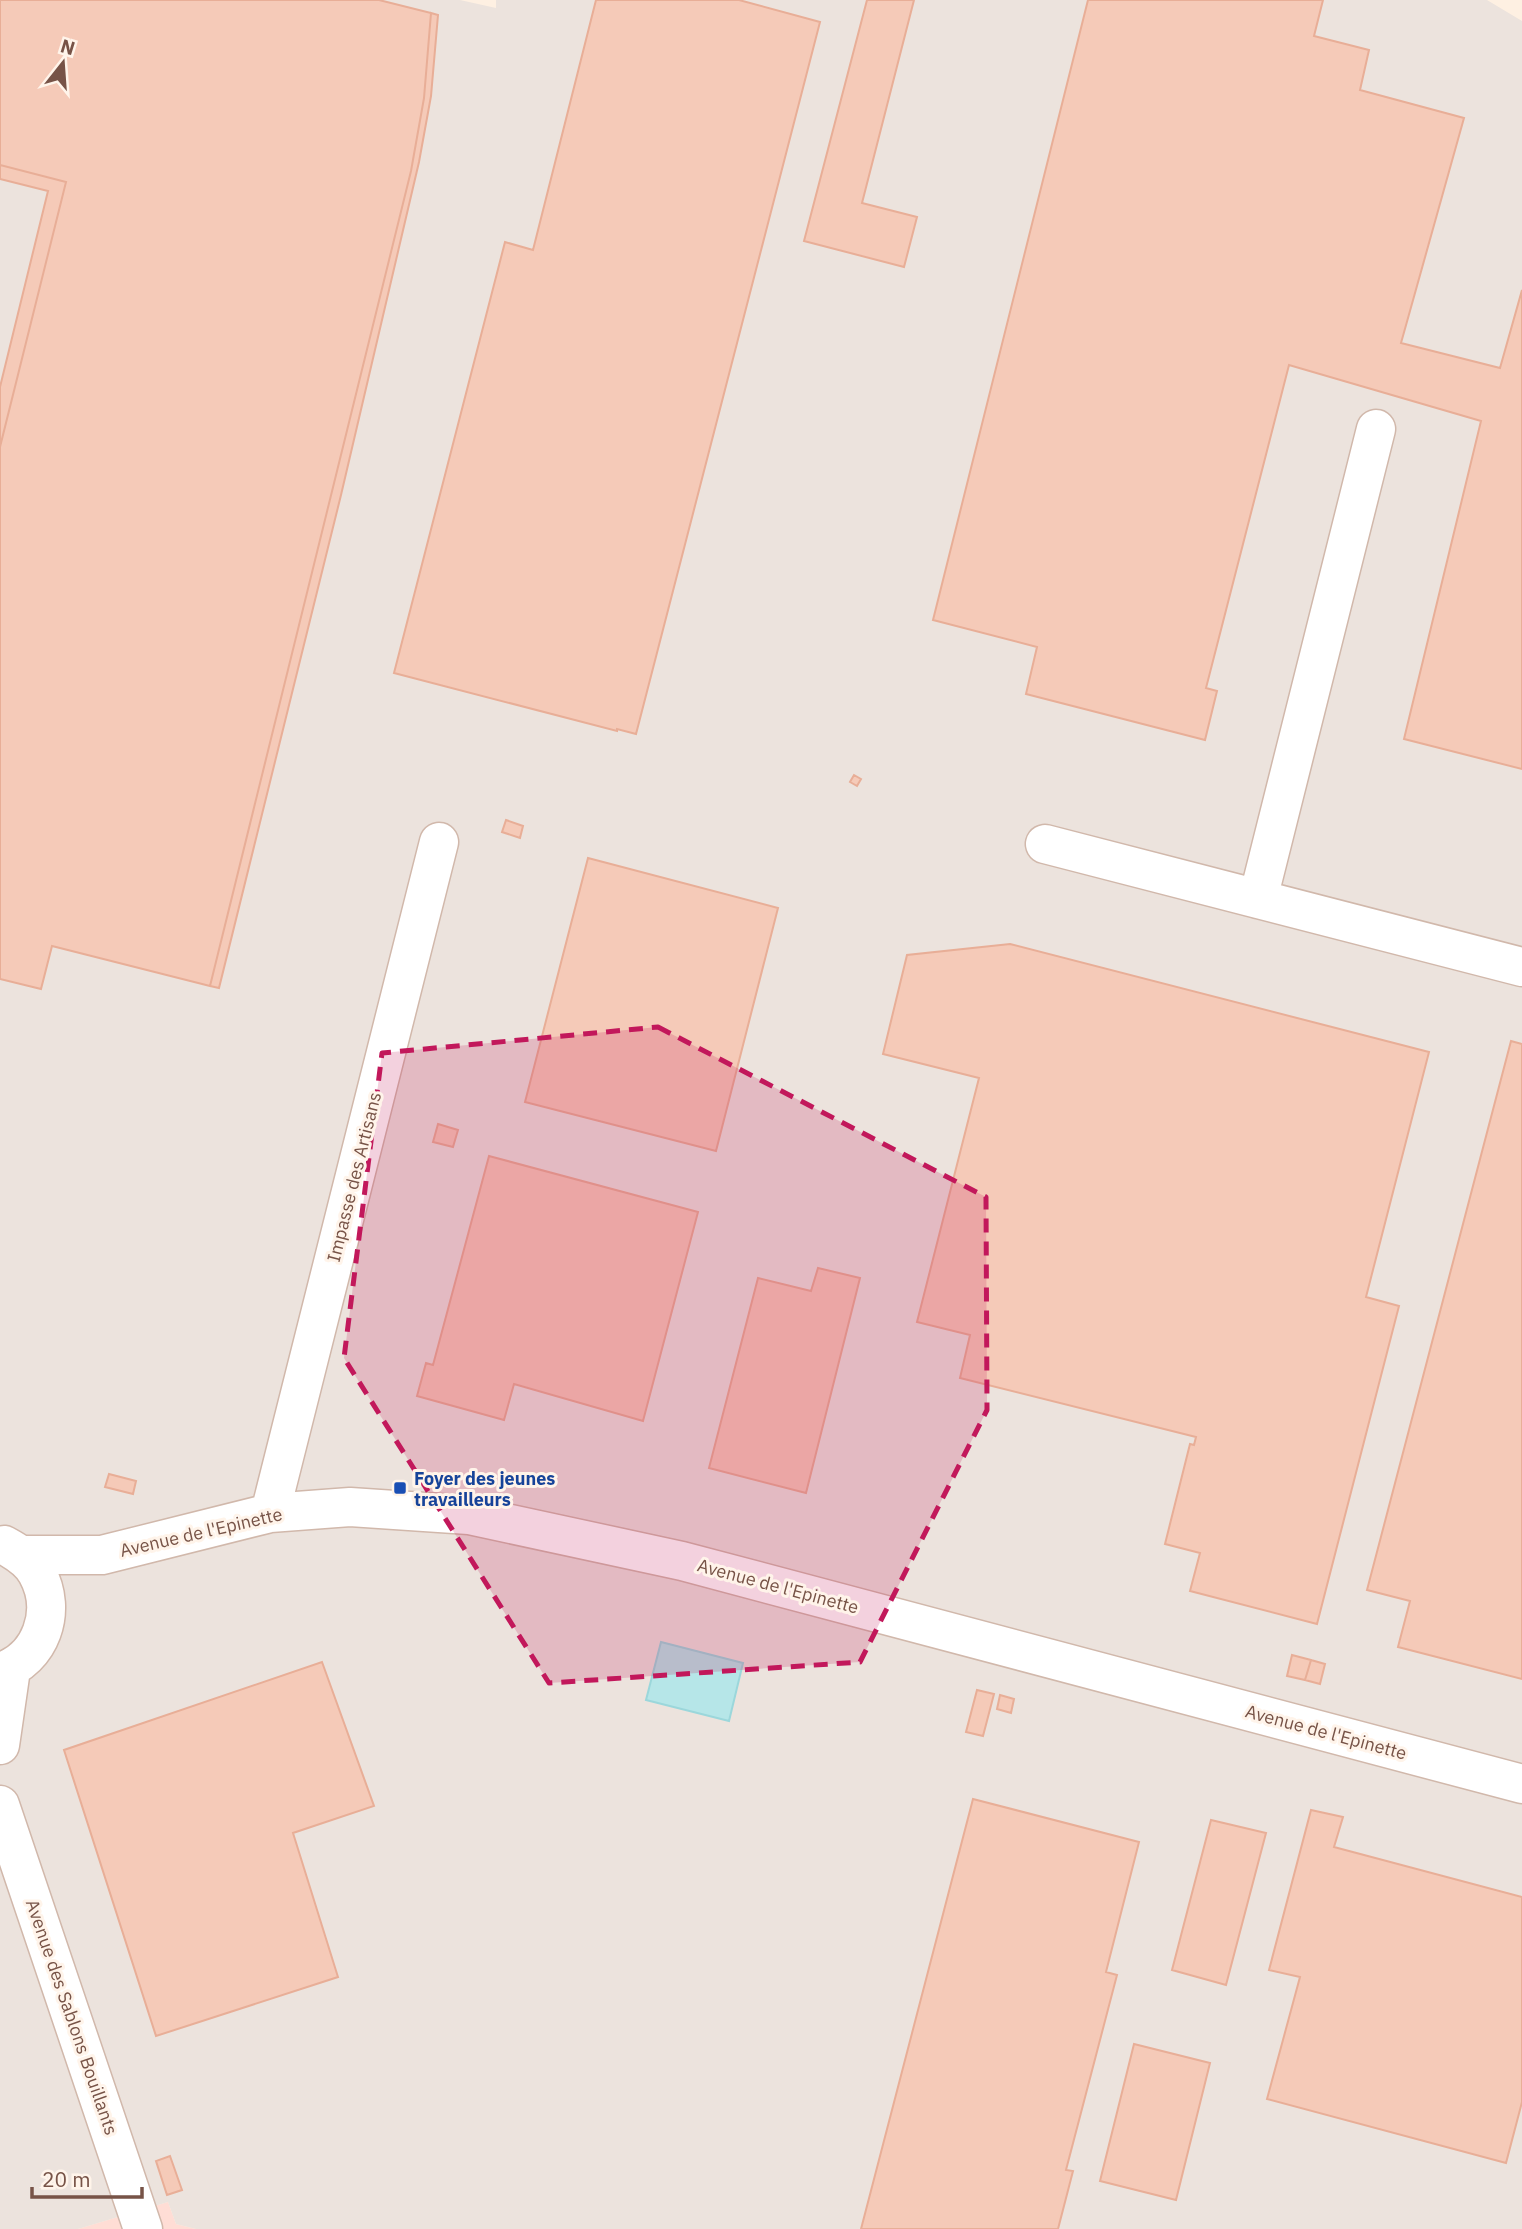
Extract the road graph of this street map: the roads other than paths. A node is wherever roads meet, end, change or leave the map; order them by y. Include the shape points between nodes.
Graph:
1 (1376, 429) dead end
2 (439, 842) dead end
3 (1045, 845) dead end
4 (1258, 899) junction
5 (1519, 966) edge
6 (270, 1513) junction
7 (11, 1549) edge
8 (102, 1555) junction
9 (47, 1614) junction
10 (6, 1670) edge
11 (0, 1745) edge
12 (1522, 1784) edge
13 (0, 1805) edge
14 (144, 2229) edge

1 - 4 street
2 - 6 street, Impasse des Artisans
3 - 4 street
4 - 5 street
6 - 8 street, Avenue de l'Epinette
6 - 12 street, Avenue de l'Epinette via 350,1507 469,1515 681,1561
7 - 8 street, Avenue de l'Epinette
7 - 9 street via 36,1571 45,1592
8 - 9 street
9 - 10 street via 29,1655
10 - 11 street
13 - 14 street, Avenue des Sablons Bouillants

